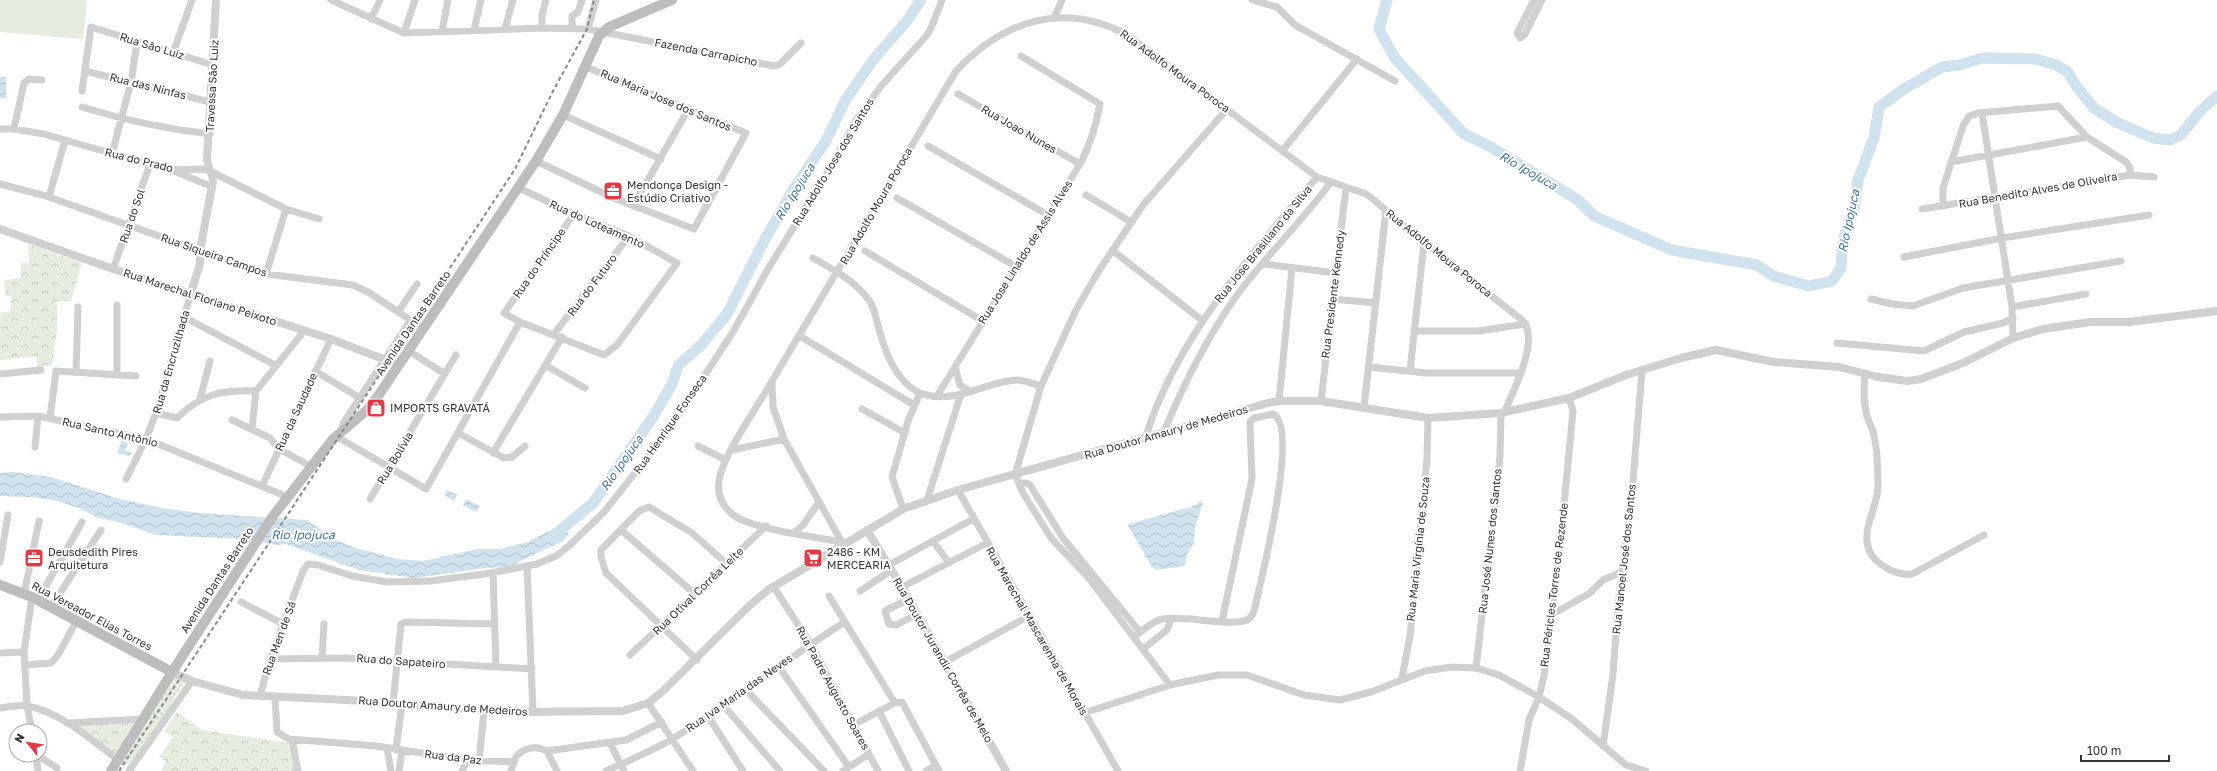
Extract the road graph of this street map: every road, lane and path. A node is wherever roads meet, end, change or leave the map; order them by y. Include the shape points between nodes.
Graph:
1 (192, 0) edge
2 (216, 0) edge
3 (380, 0) edge
4 (415, 0) edge
5 (448, 0) edge
6 (481, 0) edge
7 (513, 0) edge
8 (546, 0) edge
9 (582, 0) edge
10 (596, 0) edge
11 (672, 0) edge
12 (942, 0) edge
13 (1062, 0) edge
14 (1252, 0) edge
15 (1534, 0) edge
16 (1542, 0) edge
17 (334, 1) edge
18 (1054, 18) junction
19 (371, 20) junction
20 (542, 28) junction
21 (572, 28) junction
22 (505, 29) junction
23 (588, 29) junction
24 (474, 30) junction
25 (442, 31) junction
26 (603, 31) junction
27 (404, 33) junction
28 (137, 43) junction
29 (801, 43) dead end
30 (173, 53) junction
31 (1021, 56) dead end
32 (1357, 59) junction
33 (213, 65) junction
34 (586, 67) junction
35 (85, 71) junction
36 (42, 80) dead end
37 (1395, 81) dead end
38 (130, 82) junction
39 (82, 92) dead end
40 (958, 94) dead end
41 (210, 102) junction
42 (82, 107) dead end
43 (689, 108) junction
44 (1227, 109) junction
45 (1982, 113) junction
46 (563, 115) junction
47 (122, 120) junction
48 (0, 129) edge
49 (14, 129) junction
50 (210, 134) junction
51 (2086, 137) junction
52 (65, 140) junction
53 (928, 146) dead end
54 (1282, 150) junction
55 (112, 154) junction
56 (1989, 155) junction
57 (661, 159) junction
58 (536, 161) junction
59 (1951, 162) junction
60 (150, 164) junction
61 (1080, 164) junction
62 (170, 170) junction
63 (206, 170) junction
64 (2130, 175) junction
65 (1317, 177) junction
66 (2154, 177) dead end
67 (197, 180) junction
68 (1331, 182) junction
69 (0, 184) edge
70 (210, 186) junction
71 (517, 187) junction
72 (1346, 187) junction
73 (1086, 195) dead end
74 (49, 197) junction
75 (1994, 197) junction
76 (897, 198) dead end
77 (633, 206) junction
78 (1943, 206) junction
79 (286, 208) junction
80 (1922, 209) dead end
81 (1386, 211) junction
82 (574, 214) junction
83 (1048, 215) junction
84 (2148, 215) dead end
85 (319, 219) dead end
86 (1131, 222) junction
87 (129, 225) junction
88 (0, 229) edge
89 (629, 236) junction
90 (2002, 238) junction
91 (1424, 243) junction
92 (200, 250) junction
93 (1112, 250) junction
94 (865, 251) dead end
95 (1904, 257) dead end
96 (813, 258) dead end
97 (2121, 261) dead end
98 (1264, 264) junction
99 (1017, 267) junction
100 (1292, 268) junction
101 (113, 269) junction
102 (768, 269) joint
103 (838, 272) junction
104 (1336, 273) junction
105 (266, 274) junction
106 (2007, 280) junction
107 (417, 284) dead end
108 (191, 293) junction
109 (2086, 294) dead end
110 (1332, 299) junction
111 (1871, 299) dead end
112 (1376, 303) junction
113 (117, 305) dead end
114 (78, 307) dead end
115 (2012, 307) junction
116 (2216, 311) edge
117 (398, 312) junction
118 (184, 317) junction
119 (2013, 318) junction
120 (410, 321) junction
121 (983, 321) junction
122 (1203, 321) junction
123 (520, 322) junction
124 (1526, 324) junction
125 (424, 330) junction
126 (304, 331) junction
127 (1414, 331) junction
128 (554, 334) junction
129 (800, 336) junction
130 (562, 337) junction
131 (2013, 338) junction
132 (331, 339) junction
133 (1837, 343) dead end
134 (409, 351) junction
135 (456, 355) dead end
136 (386, 358) junction
137 (210, 361) dead end
138 (275, 365) junction
139 (399, 365) junction
140 (545, 365) junction
141 (955, 367) junction
142 (1369, 367) junction
143 (41, 370) dead end
144 (315, 371) junction
145 (1642, 371) junction
146 (76, 372) junction
147 (1410, 372) junction
148 (1520, 373) junction
149 (1865, 373) junction
150 (0, 374) edge
151 (117, 374) junction
152 (445, 374) junction
153 (136, 376) dead end
154 (772, 381) junction
155 (1041, 386) junction
156 (585, 388) dead end
157 (256, 391) junction
158 (971, 392) junction
159 (920, 393) junction
160 (961, 394) junction
161 (938, 396) junction
162 (360, 398) junction
163 (1569, 398) junction
164 (200, 399) junction
165 (1279, 400) junction
166 (1321, 401) junction
167 (914, 405) junction
168 (1364, 407) junction
169 (862, 409) dead end
170 (156, 413) junction
171 (1503, 413) junction
172 (38, 416) junction
173 (0, 417) edge
174 (50, 418) junction
175 (1428, 418) junction
176 (232, 420) dead end
177 (252, 429) junction
178 (458, 433) junction
179 (905, 433) junction
180 (338, 434) junction
181 (1163, 434) junction
182 (146, 439) junction
183 (1145, 439) junction
184 (784, 440) junction
185 (525, 446) dead end
186 (698, 446) dead end
187 (35, 447) dead end
188 (279, 449) junction
189 (732, 450) junction
190 (493, 453) junction
191 (726, 460) junction
192 (312, 467) junction
193 (390, 468) junction
194 (126, 479) dead end
195 (1017, 479) junction
196 (262, 486) junction
197 (958, 490) junction
198 (283, 494) dead end
199 (370, 499) dead end
200 (927, 500) junction
201 (819, 502) junction
202 (903, 509) junction
203 (8, 515) dead end
204 (973, 519) junction
205 (39, 521) dead end
206 (82, 522) dead end
207 (766, 526) junction
208 (101, 530) dead end
209 (621, 530) junction
210 (867, 530) junction
211 (794, 534) junction
212 (1984, 535) dead end
213 (933, 541) junction
214 (987, 543) junction
215 (843, 544) junction
216 (0, 562) edge
217 (949, 563) junction
218 (727, 564) junction
219 (527, 566) junction
220 (890, 567) junction
221 (1622, 572) junction
222 (493, 573) junction
223 (300, 580) joint
224 (0, 585) edge
225 (773, 586) junction
226 (902, 588) junction
227 (860, 591) dead end
228 (695, 594) junction
229 (828, 596) dead end
230 (31, 597) junction
231 (909, 599) junction
232 (241, 602) dead end
233 (51, 607) junction
234 (917, 614) junction
235 (1551, 615) junction
236 (1029, 616) junction
237 (1171, 619) junction
238 (1222, 621) junction
239 (76, 622) junction
240 (845, 622) junction
241 (283, 624) junction
242 (324, 624) dead end
243 (495, 624) junction
244 (661, 626) junction
245 (1137, 635) junction
246 (810, 644) junction
247 (1142, 649) junction
248 (24, 652) junction
249 (0, 653) edge
250 (630, 655) dead end
251 (322, 658) junction
252 (270, 659) junction
253 (696, 660) junction
254 (396, 662) junction
255 (945, 662) junction
256 (25, 665) junction
257 (496, 667) junction
258 (779, 667) junction
259 (1476, 668) junction
260 (532, 669) junction
261 (172, 672) junction
262 (1402, 678) junction
263 (192, 681) junction
264 (1170, 685) junction
265 (746, 690) junction
266 (260, 696) junction
267 (1539, 697) junction
268 (275, 698) junction
269 (393, 703) junction
270 (648, 703) junction
271 (895, 703) junction
272 (402, 704) junction
273 (27, 706) junction
274 (724, 706) junction
275 (0, 708) edge
276 (484, 711) junction
277 (879, 711) junction
278 (534, 712) junction
279 (1084, 713) junction
280 (708, 716) junction
281 (144, 719) junction
282 (67, 722) junction
283 (662, 722) junction
284 (30, 723) edge
285 (853, 725) junction
286 (672, 739) junction
287 (292, 740) junction
288 (610, 742) junction
289 (1603, 746) junction
290 (387, 748) junction
291 (399, 750) junction
292 (547, 751) junction
293 (869, 754) junction
294 (118, 760) junction
295 (467, 760) junction
296 (479, 761) junction
297 (48, 762) edge
298 (514, 762) junction
299 (57, 768) dead end
300 (622, 768) edge
301 (938, 768) edge
302 (1624, 768) edge
303 (846, 769) edge
304 (111, 771) edge
305 (121, 771) edge
306 (129, 771) edge
307 (298, 771) edge
308 (391, 771) edge
309 (399, 771) edge
310 (462, 771) edge
311 (511, 771) edge
312 (557, 771) edge
313 (606, 771) edge
314 (693, 771) edge
315 (742, 771) edge
316 (780, 771) edge
317 (824, 771) edge
318 (878, 771) edge
319 (909, 771) edge
320 (926, 771) edge
321 (1006, 771) edge
322 (1118, 771) edge
323 (1520, 771) edge
324 (1646, 771) edge

1 - 30 street
2 - 33 street, Travessa São Luiz
3 - 19 street
4 - 27 street
5 - 25 street
6 - 24 street
7 - 22 street
8 - 20 street
9 - 21 street via 578,12 572,16
10 - 23 street
11 - 26 main road
12 - 102 street, Rua Adolfo Jose dos Santos via 927,35 882,84 856,120
13 - 18 street
14 - 32 street via 1277,7 1295,25
15 - 16 street via 1517,33 1520,38
17 - 19 street
18 - 44 street, Rua Adolfo Moura Poroca via 1084,19 1118,29
18 - 103 street, Rua Adolfo Moura Poroca via 1009,28 981,46 956,71
19 - 27 street
20 - 21 street
20 - 22 street
21 - 23 street
22 - 24 street
23 - 26 street
24 - 25 street
25 - 27 street
26 - 29 street, Fazenda Carrapicho via 774,66 780,64
26 - 34 main road, Avenida Dantas Barreto
28 - 30 street, Rua São Luiz
28 - 35 street, Rua São Luiz via 91,27
28 - 38 street
30 - 33 street, Rua São Luiz
31 - 61 street, Rua Jose Linaldo de Assis Alves via 1100,104 1094,136
32 - 37 street
32 - 54 street
33 - 41 street, Travessa São Luiz
34 - 43 street, Rua Maria Jose dos Santos
34 - 46 main road, Avenida Dantas Barreto
35 - 38 street, Rua das Ninfas
35 - 39 street
36 - 49 street via 29,79 24,83
38 - 41 street, Rua das Ninfas
38 - 47 street
40 - 61 street, Rua Joao Nunes
41 - 50 street, Travessa São Luiz
42 - 47 street
43 - 57 street
43 - 77 street, Rua Maria Jose dos Santos via 746,133 694,229
44 - 54 street, Rua Adolfo Moura Poroca
44 - 86 street
45 - 51 street via 2056,105
45 - 56 street
45 - 59 street via 1973,114 1966,120
46 - 57 street
46 - 58 main road, Avenida Dantas Barreto
47 - 50 street
47 - 55 street
48 - 49 street, Rua do Prado
49 - 52 street, Rua do Prado
50 - 63 street, Travessa São Luiz
51 - 56 street
51 - 64 street via 2126,162 2130,168
52 - 55 street, Rua do Prado
52 - 74 street
53 - 83 street
54 - 65 street, Rua Adolfo Moura Poroca
55 - 60 street, Rua do Prado
56 - 59 street
56 - 75 street
57 - 77 street
58 - 71 main road, Avenida Dantas Barreto
58 - 77 street
59 - 78 street via 1943,188
60 - 62 street, Rua do Prado
60 - 87 street, Rua do Sol
61 - 83 street, Rua Jose Linaldo de Assis Alves
62 - 63 street, Rua do Prado
62 - 67 street
63 - 67 street
63 - 70 street, Rua da Encruzilhada via 213,175
63 - 79 street, Rua do Prado
64 - 66 street, Rua Benedito Alves de Oliveira
64 - 75 street, Rua Benedito Alves de Oliveira
65 - 68 street, Rua Adolfo Moura Poroca
65 - 122 street, Rua Jose Brasiliano da Silva via 1224,288
67 - 70 street
68 - 72 street, Rua Adolfo Moura Poroca
68 - 98 street
69 - 74 street, Rua Siqueira Campos
70 - 92 street, Rua da Encruzilhada
71 - 82 street, Rua do Loteamento
71 - 125 main road, Avenida Dantas Barreto
72 - 81 street, Rua Adolfo Moura Poroca via 1366,194
72 - 104 street, Rua Presidente Kennedy
73 - 86 street
74 - 87 street, Rua Siqueira Campos
75 - 78 street, Rua Benedito Alves de Oliveira
75 - 90 street
76 - 99 street
78 - 80 street, Rua Benedito Alves de Oliveira
79 - 85 street, Rua do Prado
79 - 105 street
81 - 91 street, Rua Adolfo Moura Poroca
81 - 112 street
82 - 89 street, Rua do Loteamento
82 - 123 street, Rua do Príncipe via 504,313
83 - 99 street, Rua Jose Linaldo de Assis Alves
84 - 90 street
86 - 93 street
87 - 92 street, Rua Siqueira Campos
87 - 101 street, Rua do Sol
88 - 101 street, Rua Marechal Floriano Peixoto
89 - 128 street, Rua do Futuro
89 - 130 street, Rua do Loteamento via 677,263 617,345 604,355
90 - 95 street
90 - 106 street
91 - 124 street, Rua Adolfo Moura Poroca
91 - 127 street
92 - 105 street, Rua Siqueira Campos
92 - 108 street, Rua da Encruzilhada via 199,269
93 - 122 street
93 - 155 street via 1076,310
94 - 121 street
96 - 103 street
97 - 106 street
98 - 100 street
98 - 181 street via 1229,308 1179,396
99 - 121 street, Rua Jose Linaldo de Assis Alves
100 - 104 street
100 - 165 street
101 - 108 street, Rua Marechal Floriano Peixoto
102 - 219 street, Rua Henrique Fonseca via 733,332 673,423 604,512 556,556
103 - 129 street, Rua Adolfo Moura Poroca
103 - 159 street via 853,283 870,302 893,366 906,383
104 - 110 street, Rua Presidente Kennedy
105 - 117 street, Rua Siqueira Campos via 353,285
106 - 111 street via 1948,292 1913,306
106 - 115 street
107 - 117 street
108 - 118 street, Rua da Encruzilhada
108 - 126 street, Rua Marechal Floriano Peixoto
109 - 115 street
110 - 112 street
110 - 166 street, Rua Presidente Kennedy
112 - 142 street
113 - 151 street
114 - 146 street
115 - 119 street
116 - 131 street, Rua Doutor Amaury de Medeiros via 2128,322 2082,323 2043,329
117 - 120 street, Rua Siqueira Campos
118 - 138 street
118 - 170 street, Rua da Encruzilhada
119 - 131 street
119 - 133 street via 2003,323 1964,332 1924,351
120 - 125 street, Rua Siqueira Campos
120 - 136 street
121 - 141 street, Rua Jose Linaldo de Assis Alves
122 - 183 street, Rua Jose Brasiliano da Silva via 1175,368 1152,417
123 - 128 street
123 - 178 street
124 - 127 street via 1478,331
124 - 148 street via 1530,341
125 - 134 main road, Avenida Dantas Barreto
126 - 132 street, Rua Marechal Floriano Peixoto
126 - 138 street
127 - 147 street
128 - 130 street
129 - 154 street, Rua Adolfo Moura Poroca
129 - 167 street
130 - 140 street
131 - 149 street, Rua Doutor Amaury de Medeiros via 1963,363 1921,379 1897,380
132 - 136 street, Rua Marechal Floriano Peixoto
132 - 144 street, Rua da Saudade
134 - 139 main road, Avenida Dantas Barreto
134 - 152 street
135 - 152 street, Rua Bolívia
136 - 139 street, Rua Marechal Floriano Peixoto
136 - 162 street
137 - 164 street
138 - 157 street
139 - 180 main road, Avenida Dantas Barreto via 371,404
140 - 156 street
140 - 190 street
141 - 158 street via 960,385
141 - 161 street, Rua Jose Linaldo de Assis Alves
142 - 147 street
142 - 168 street
143 - 150 street
144 - 162 street
144 - 188 street, Rua da Saudade
145 - 149 street, Rua Doutor Amaury de Medeiros via 1694,354 1716,350 1774,362 1827,366
145 - 163 street, Rua Doutor Amaury de Medeiros
145 - 221 street, Rua Manoel José dos Santos via 1632,493
146 - 151 street
146 - 174 street via 56,371
147 - 148 street
148 - 171 street
149 - 212 street via 1865,406 1874,436 1878,479 1877,499 1867,539 1870,552 1889,569 1901,574 1912,574
151 - 153 street
152 - 193 street, Rua Bolívia
154 - 184 street via 773,407
154 - 189 street, Rua Adolfo Moura Poroca
155 - 158 street via 1017,380
155 - 195 street
157 - 164 street via 229,391
157 - 177 street
158 - 160 street
159 - 161 street
159 - 167 street
160 - 161 street
160 - 200 street
162 - 180 street
163 - 171 street, Rua Doutor Amaury de Medeiros
163 - 235 street, Rua Péricles Torres de Rezende via 1573,411
164 - 170 street via 177,418
165 - 166 street, Rua Doutor Amaury de Medeiros
165 - 181 street, Rua Doutor Amaury de Medeiros
166 - 168 street, Rua Doutor Amaury de Medeiros
167 - 179 street
168 - 175 street, Rua Doutor Amaury de Medeiros
169 - 179 street
170 - 182 street, Rua da Encruzilhada
171 - 175 street, Rua Doutor Amaury de Medeiros
171 - 259 street, Rua José Nunes dos Santos
172 - 173 street, Rua Santo Antônio
172 - 174 street, Rua Santo Antônio
172 - 187 street
174 - 182 street, Rua Santo Antônio
175 - 262 street, Rua Maria Virgínia de Souza via 1427,458 1410,636
176 - 177 street
177 - 188 street via 273,441
178 - 190 street
178 - 193 street via 426,488
179 - 202 street via 892,477
180 - 192 main road, Avenida Dantas Barreto
180 - 193 street
181 - 183 street, Rua Doutor Amaury de Medeiros
182 - 194 street, Rua da Encruzilhada
182 - 196 street, Rua Santo Antônio
183 - 195 street, Rua Doutor Amaury de Medeiros
184 - 189 street
184 - 201 street
185 - 190 street via 510,458
186 - 191 street
188 - 192 street
188 - 196 street, Rua da Saudade
189 - 191 street
191 - 207 street via 719,481 719,493 724,506 733,515
192 - 261 main road, Avenida Dantas Barreto via 273,516
193 - 199 street, Rua Bolívia
195 - 197 street, Rua Doutor Amaury de Medeiros
195 - 245 street via 1051,538
196 - 198 street, Rua Santo Antônio
197 - 200 street, Rua Doutor Amaury de Medeiros
197 - 204 street, Rua Marechal Mascarenha de Morais
200 - 202 street, Rua Doutor Amaury de Medeiros
201 - 211 street
201 - 215 street
202 - 210 street, Rua Doutor Amaury de Medeiros
203 - 216 street
204 - 213 street
204 - 214 street, Rua Marechal Mascarenha de Morais
205 - 230 street
206 - 230 street
207 - 211 street
207 - 218 street, Rua Otival Corrêa Leite
208 - 233 street
209 - 218 street via 639,511 650,506 692,533
209 - 228 street
209 - 244 street via 601,550 606,573
210 - 215 street, Rua Doutor Amaury de Medeiros
210 - 220 street, Rua Doutor Jurandir Corrêa de Melo
211 - 215 street
213 - 217 street
213 - 220 street
214 - 217 street
214 - 236 street, Rua Marechal Mascarenha de Morais
215 - 225 street, Rua Doutor Amaury de Medeiros
217 - 226 street
218 - 228 street, Rua Otival Corrêa Leite
219 - 222 street, Rua Henrique Fonseca
219 - 260 street
220 - 226 street, Rua Doutor Jurandir Corrêa de Melo
220 - 227 street
221 - 235 street via 1604,580 1582,598
221 - 289 street, Rua Manoel José dos Santos via 1613,674
222 - 223 street, Rua Henrique Fonseca via 430,581 387,582 352,576 312,564 305,567
222 - 243 street
223 - 241 street, Rua Men de Sá
224 - 230 main road, Rua Vereador Elias Torres
225 - 246 street, Rua Padre Augusto Soares
225 - 253 street, Rua Doutor Amaury de Medeiros via 749,606
226 - 231 street, Rua Doutor Jurandir Corrêa de Melo
228 - 244 street, Rua Otival Corrêa Leite
229 - 240 street
230 - 233 main road, Rua Vereador Elias Torres
230 - 248 street
231 - 234 street, Rua Doutor Jurandir Corrêa de Melo
231 - 234 street via 889,608 884,614 889,624 894,625
232 - 241 street
233 - 239 main road, Rua Vereador Elias Torres
234 - 255 street, Rua Doutor Jurandir Corrêa de Melo
235 - 267 street, Rua Péricles Torres de Rezende
236 - 255 street
236 - 279 street, Rua Marechal Mascarenha de Morais
237 - 238 street
237 - 245 street via 1160,620
237 - 247 street via 1167,630
238 - 238 street, Rua Doutor Amaury de Medeiros via 1246,621 1254,612 1282,474 1281,436 1277,417 1273,414 1254,418 1250,422 1252,479
239 - 256 street via 51,663
239 - 261 main road, Rua Vereador Elias Torres
240 - 246 street, Rua Iva Maria das Neves
240 - 271 street
241 - 252 street, Rua Men de Sá
242 - 251 street
243 - 254 street via 406,622 401,625
243 - 257 street
244 - 250 street, Rua Otival Corrêa Leite
244 - 253 street
245 - 247 street
246 - 258 street, Rua Iva Maria das Neves
246 - 285 street, Rua Padre Augusto Soares
247 - 264 street
248 - 249 street
248 - 256 street
251 - 252 street, Rua do Sapateiro
251 - 254 street, Rua do Sapateiro
252 - 266 street, Rua Men de Sá
253 - 270 street, Rua Doutor Amaury de Medeiros
254 - 257 street, Rua do Sapateiro
254 - 269 street
255 - 321 street, Rua Doutor Jurandir Corrêa de Melo
256 - 273 street
257 - 260 street, Rua do Sapateiro
258 - 265 street, Rua Iva Maria das Neves
258 - 303 street
259 - 262 street via 1441,668
259 - 267 street via 1499,675
260 - 278 street
261 - 263 street, Rua Doutor Amaury de Medeiros
261 - 281 main road, Avenida Dantas Barreto
262 - 264 street via 1371,692 1340,700 1304,695 1247,675 1218,675
263 - 266 street, Rua Doutor Amaury de Medeiros via 233,693
263 - 306 street
264 - 279 street
265 - 274 street, Rua Iva Maria das Neves
265 - 317 street
266 - 268 street, Rua Doutor Amaury de Medeiros
267 - 289 street via 1572,719
267 - 323 street, Rua Péricles Torres de Rezende via 1529,720
268 - 269 street, Rua Doutor Amaury de Medeiros
268 - 287 street, Rua da Paz via 277,732
269 - 272 street, Rua Doutor Amaury de Medeiros
270 - 278 street, Rua Doutor Amaury de Medeiros via 623,711
270 - 283 street
271 - 277 street
271 - 301 street via 902,702
272 - 276 street, Rua Doutor Amaury de Medeiros
272 - 291 street
273 - 275 street
273 - 282 street
273 - 284 street
274 - 280 street, Rua Iva Maria das Neves
274 - 316 street
276 - 278 street, Rua Doutor Amaury de Medeiros
276 - 296 street
277 - 285 street
277 - 319 street
279 - 322 street, Rua Marechal Mascarenha de Morais
280 - 286 street, Rua Iva Maria das Neves
280 - 315 street
281 - 282 street
281 - 294 main road, Avenida Dantas Barreto
282 - 294 street
283 - 286 street
283 - 288 street via 632,737
285 - 293 street, Rua Padre Augusto Soares
286 - 300 street, Rua Iva Maria das Neves
286 - 314 street
287 - 290 street, Rua da Paz
287 - 307 street
288 - 292 street
288 - 300 street
289 - 302 street
290 - 291 street, Rua da Paz
290 - 308 street
291 - 295 street, Rua da Paz
291 - 309 street
292 - 298 street via 520,750
292 - 312 street
293 - 303 street
293 - 318 street, Rua Padre Augusto Soares
294 - 304 main road, Avenida Dantas Barreto
294 - 305 main road
295 - 296 street, Rua da Paz
295 - 310 street
296 - 298 street, Rua da Paz
297 - 299 street
298 - 311 street
300 - 313 street, Rua Iva Maria das Neves
301 - 320 street
302 - 324 street

